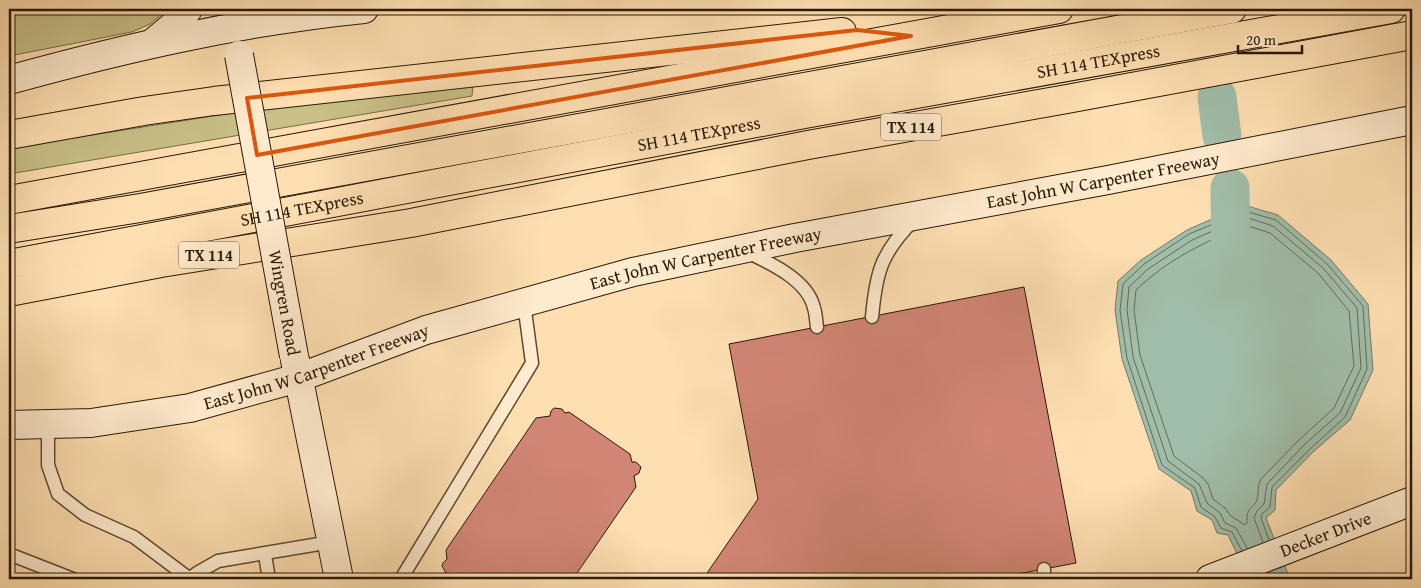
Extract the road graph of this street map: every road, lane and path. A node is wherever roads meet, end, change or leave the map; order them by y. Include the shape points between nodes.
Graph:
1 (188, 9) edge
2 (348, 9) edge
3 (1059, 9) edge
4 (1232, 9) edge
5 (1391, 9) edge
6 (231, 15) edge
7 (1412, 35) edge
8 (911, 36) junction
9 (152, 44) junction
10 (9, 80) edge
11 (1412, 120) edge
12 (9, 135) edge
13 (9, 200) edge
14 (918, 215) junction
15 (9, 229) edge
16 (740, 249) junction
17 (9, 264) edge
18 (9, 292) edge
19 (524, 303) junction
20 (872, 317) dead end
21 (817, 327) dead end
22 (296, 367) junction
23 (9, 425) edge
24 (48, 425) junction
25 (1412, 501) edge
26 (331, 542) junction
27 (9, 554) edge
28 (264, 555) junction
29 (1222, 575) edge
30 (405, 576) edge
31 (73, 579) edge
32 (189, 579) edge
33 (268, 579) edge
34 (339, 579) edge

1 - 9 main road
2 - 6 main road
3 - 8 highway
4 - 15 highway, SH 114 TEXpress via 218,194
5 - 17 highway, SH 114 TEXpress via 799,115
6 - 9 main road
6 - 22 main road, Wingren Road, bridge
7 - 18 highway, TX 114 via 808,145 411,223 161,263
8 - 12 highway via 857,30 828,33 214,101
8 - 13 highway
9 - 10 main road
11 - 14 main road, East John W Carpenter Freeway
14 - 16 main road, East John W Carpenter Freeway
14 - 20 lane via 895,238 884,258 875,286
16 - 19 main road, East John W Carpenter Freeway via 633,272
16 - 21 lane via 776,266 801,284 814,306
19 - 22 main road, East John W Carpenter Freeway
19 - 30 lane via 532,363
22 - 24 main road, East John W Carpenter Freeway via 190,408 91,423
22 - 26 main road, Wingren Road
23 - 24 main road, East John W Carpenter Freeway
24 - 32 lane via 48,465 58,494 85,515 134,537
25 - 29 main road, Decker Drive
26 - 28 lane
26 - 34 main road, Wingren Road
27 - 31 lane
28 - 32 lane via 218,561
28 - 33 lane

